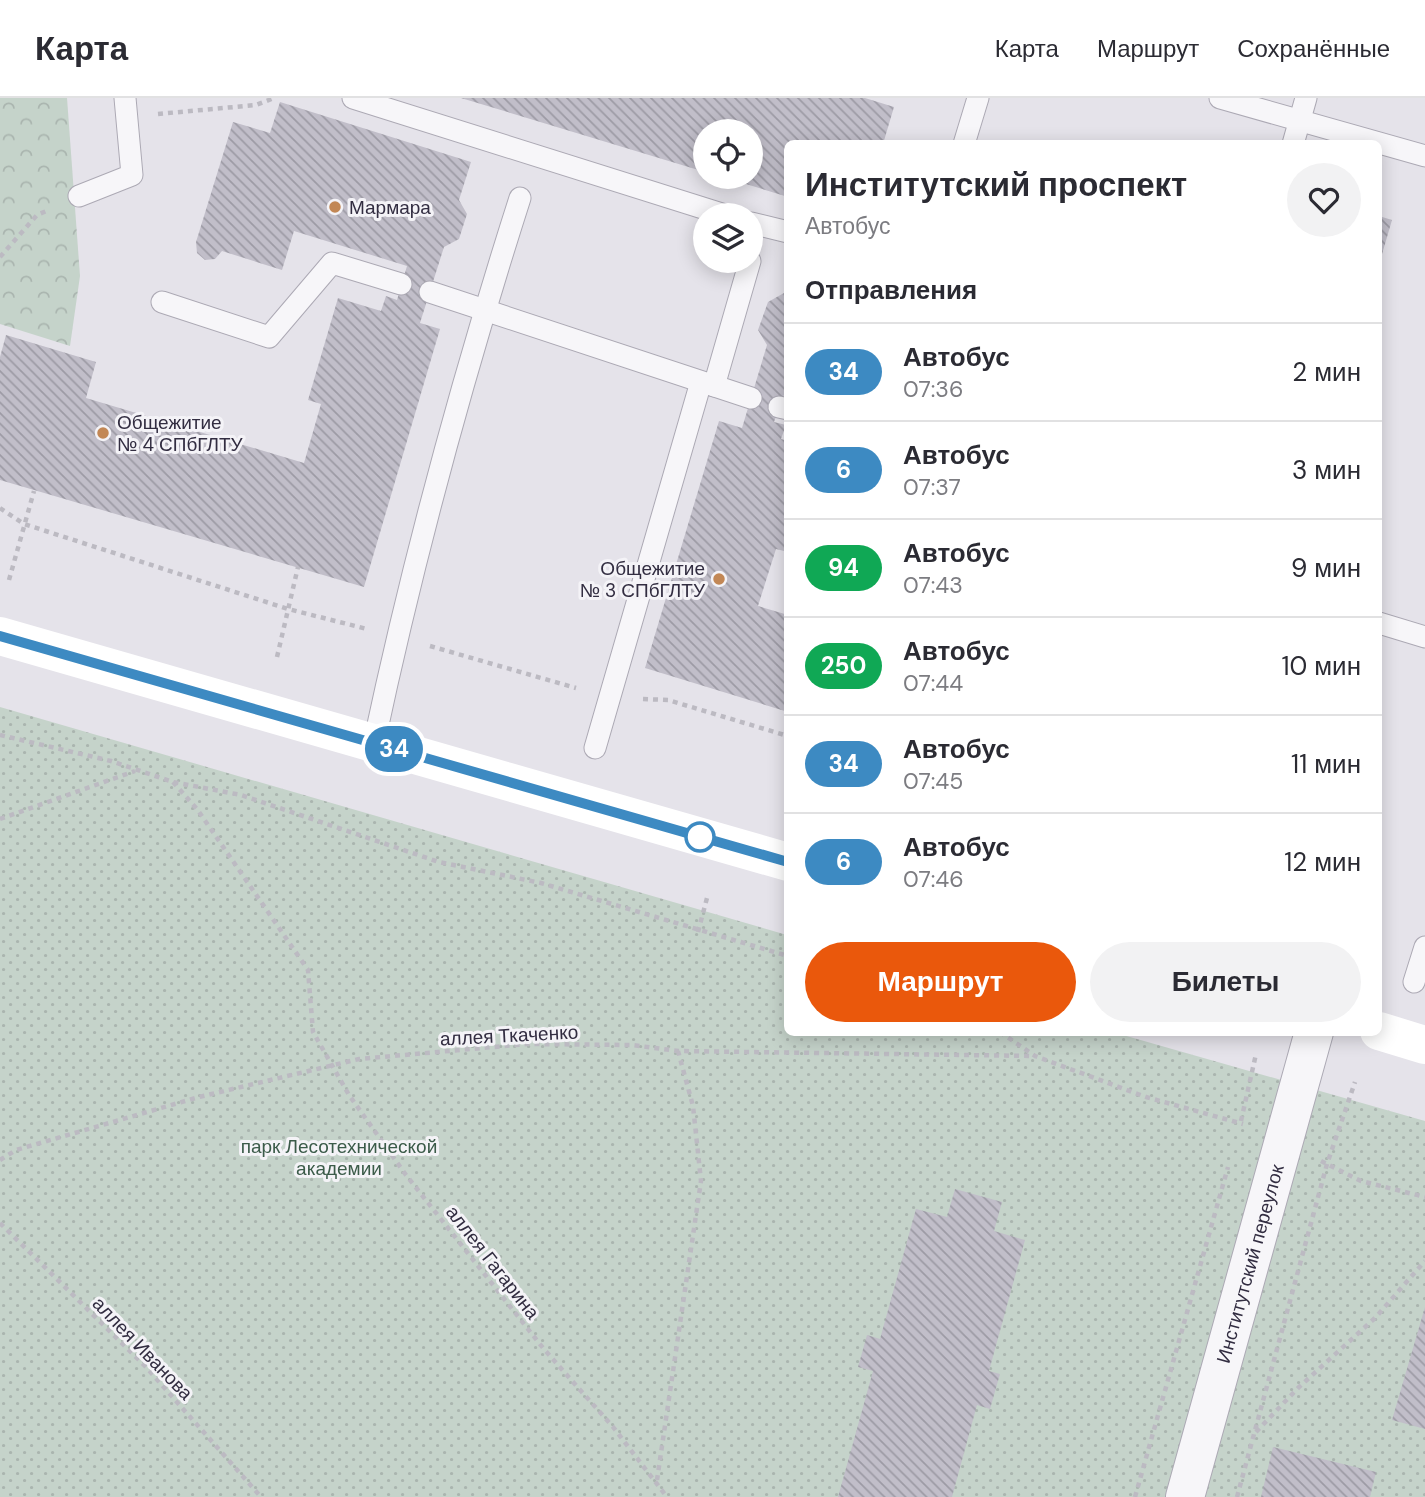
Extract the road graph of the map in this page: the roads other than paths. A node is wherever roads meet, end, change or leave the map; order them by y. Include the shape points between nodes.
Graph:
1 (352, 98) edge
2 (978, 98) edge
3 (1220, 98) edge
4 (1306, 98) edge
5 (125, 108) edge
6 (1300, 121) junction
7 (965, 140) edge
8 (1294, 140) edge
9 (1368, 140) edge
10 (1382, 144) edge
11 (1425, 156) edge
12 (79, 196) road end
13 (520, 198) dead end
14 (693, 205) edge
15 (763, 227) edge
16 (784, 231) edge
17 (746, 273) edge
18 (401, 284) dead end
19 (430, 292) dead end
20 (162, 302) dead end
21 (486, 309) junction
22 (708, 384) junction
23 (751, 398) dead end
24 (1382, 625) edge
25 (0, 636) edge
26 (1425, 637) edge
27 (374, 743) junction
28 (595, 748) dead end
29 (784, 861) edge
30 (1425, 947) edge
31 (1414, 982) dead end
32 (1382, 1032) edge
33 (1313, 1036) edge
34 (1425, 1045) edge
35 (1185, 1497) edge

1 - 14 lane
2 - 7 lane
3 - 6 lane
4 - 6 lane
5 - 12 lane via 132,175
6 - 8 lane
6 - 9 lane
10 - 11 lane
13 - 21 lane
15 - 16 lane
17 - 22 lane
18 - 20 lane via 332,263 269,337
19 - 21 lane
21 - 22 lane
21 - 27 lane via 397,637
22 - 23 lane
22 - 28 lane
24 - 26 lane
25 - 27 main road
27 - 29 main road
30 - 31 lane
32 - 34 main road
33 - 35 street, Институтский переулок

